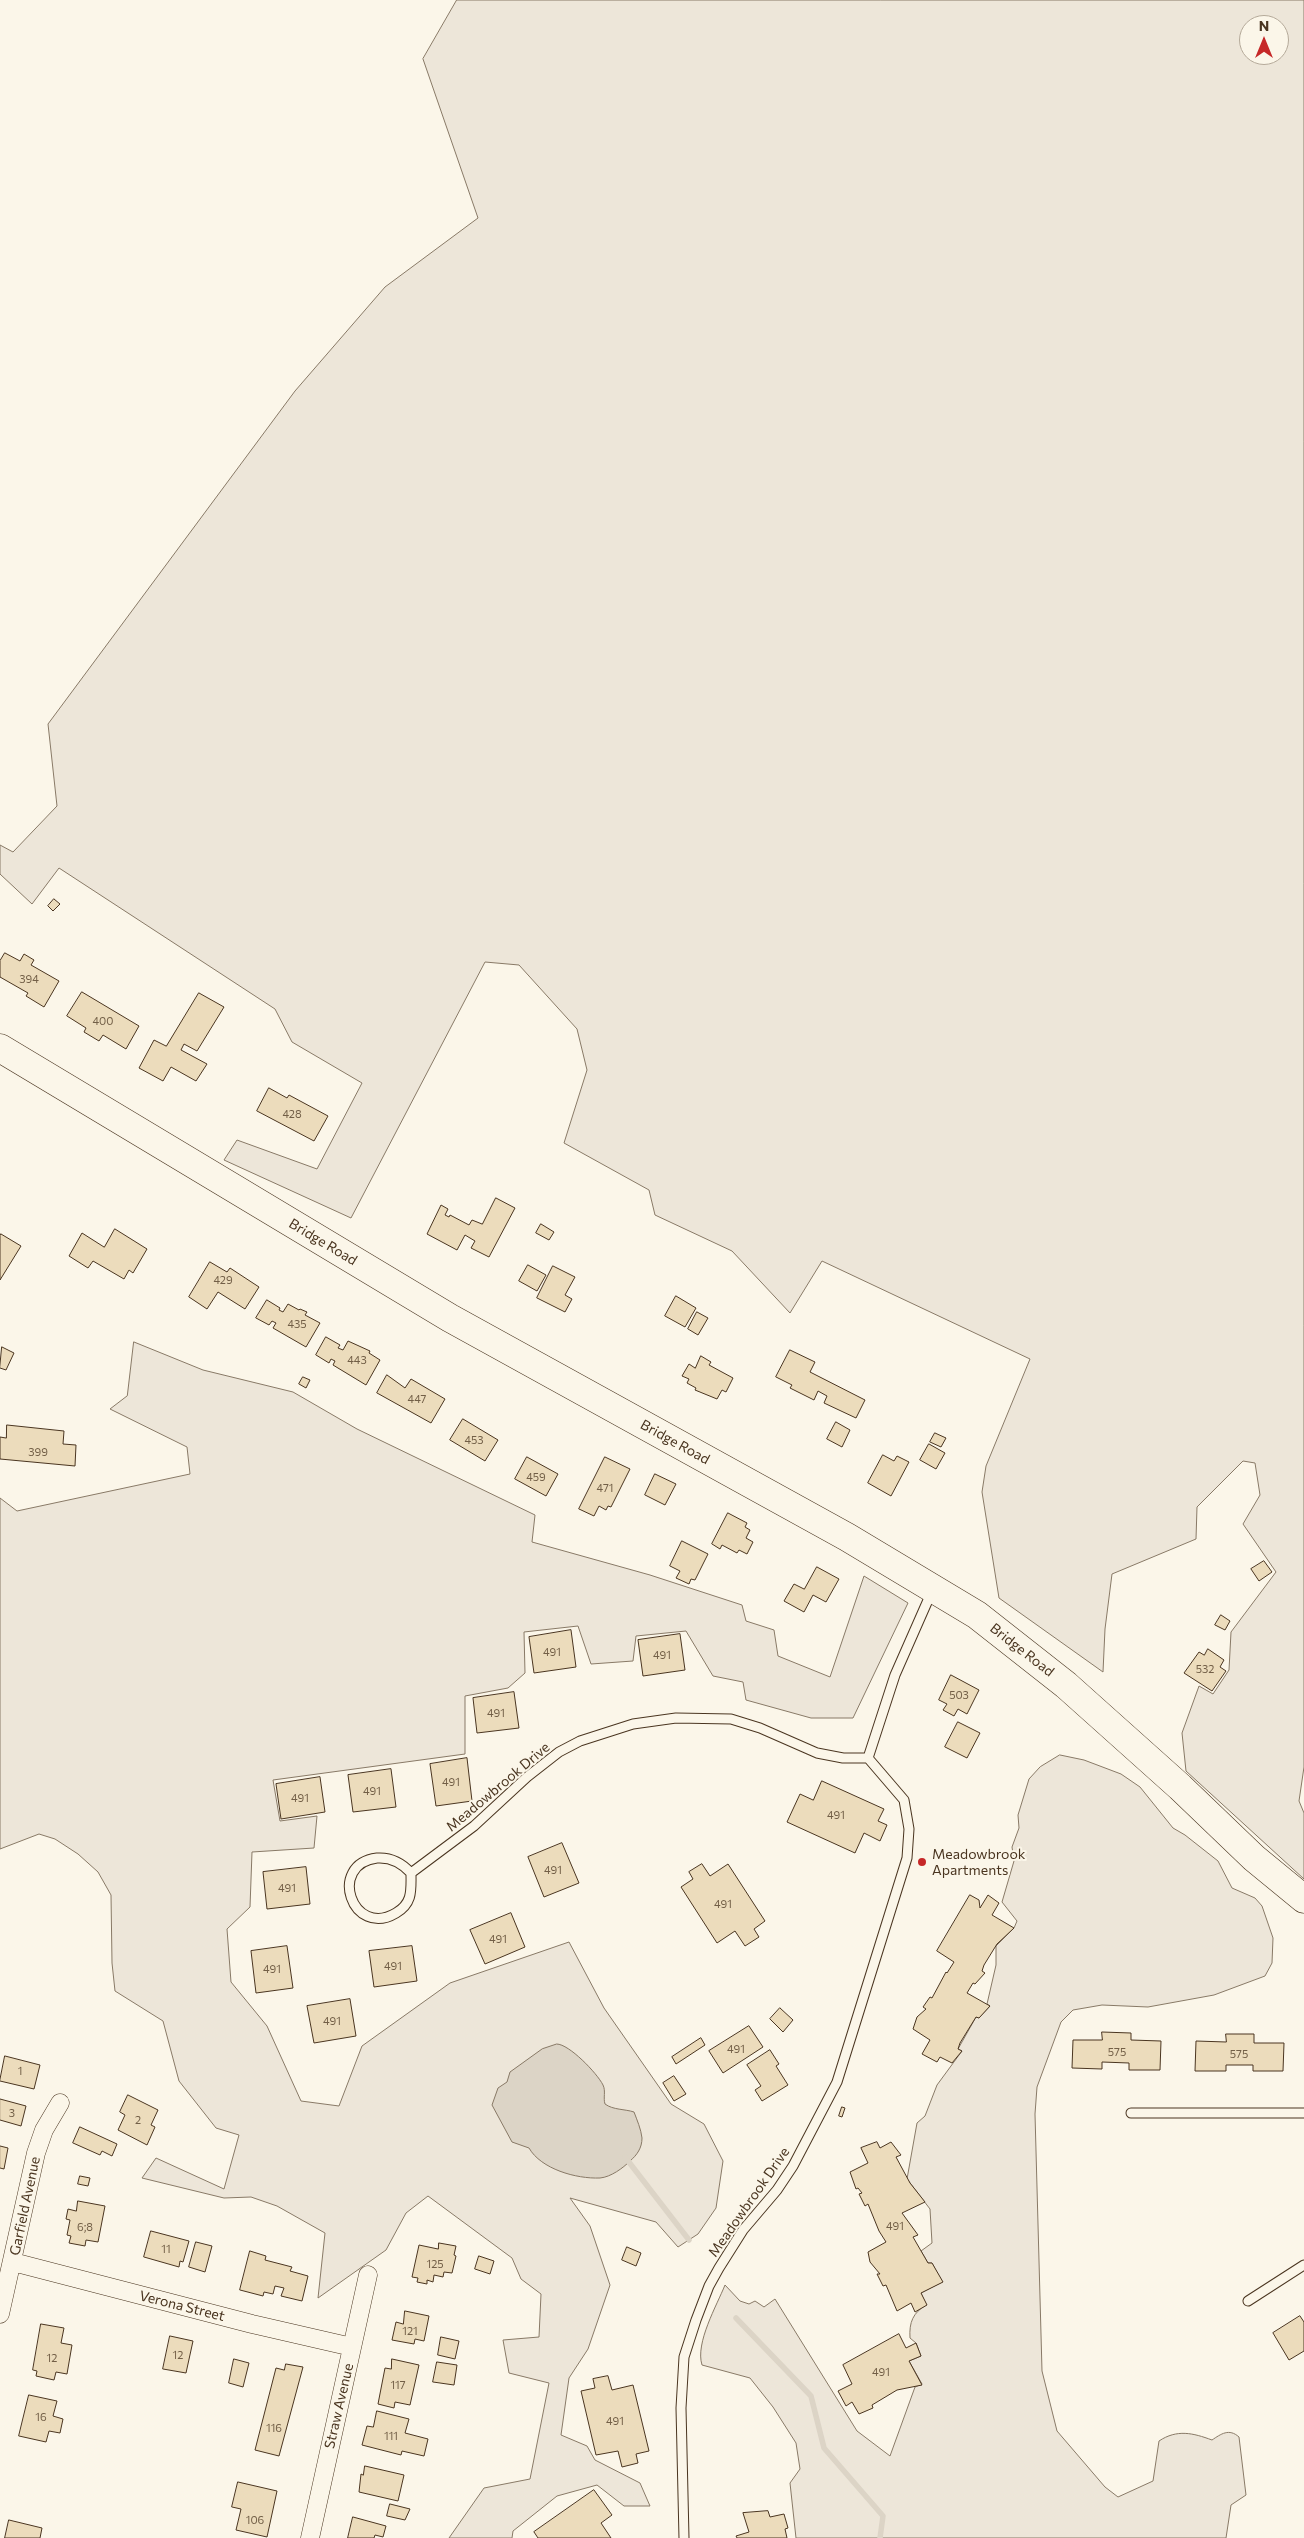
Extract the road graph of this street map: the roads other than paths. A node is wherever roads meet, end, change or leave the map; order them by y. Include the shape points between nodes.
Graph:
1 (0, 1048) edge
2 (933, 1588) junction
3 (868, 1758) junction
4 (411, 1873) junction
5 (1304, 1899) edge
6 (60, 2102) dead end
7 (1131, 2113) dead end
8 (1304, 2113) edge
9 (13, 2262) junction
10 (1304, 2266) edge
11 (368, 2275) dead end
12 (1248, 2302) dead end
13 (0, 2314) edge
14 (352, 2347) junction
15 (310, 2538) edge
16 (684, 2538) edge

1 - 2 main road, Bridge Road via 450,1318 839,1532
2 - 3 lane via 895,1675
2 - 5 main road, Bridge Road via 992,1627 1066,1685 1180,1786 1254,1858
3 - 4 lane, Meadowbrook Drive via 817,1753 731,1719 676,1718 633,1724 580,1741 559,1752 474,1826
3 - 16 lane, Meadowbrook Drive via 904,1800 909,1829 907,1858 837,2082 793,2166 743,2230 719,2268 696,2320 684,2357 681,2399
4 - 4 lane via 398,1862 384,1857 361,1863 350,1877 354,1906 372,1918 394,1914 410,1898
6 - 9 street, Garfield Avenue via 44,2130 36,2153
7 - 8 lane
9 - 13 street, Garfield Avenue
9 - 14 street, Verona Street
10 - 12 lane
11 - 14 street, Straw Avenue
14 - 15 street, Straw Avenue

